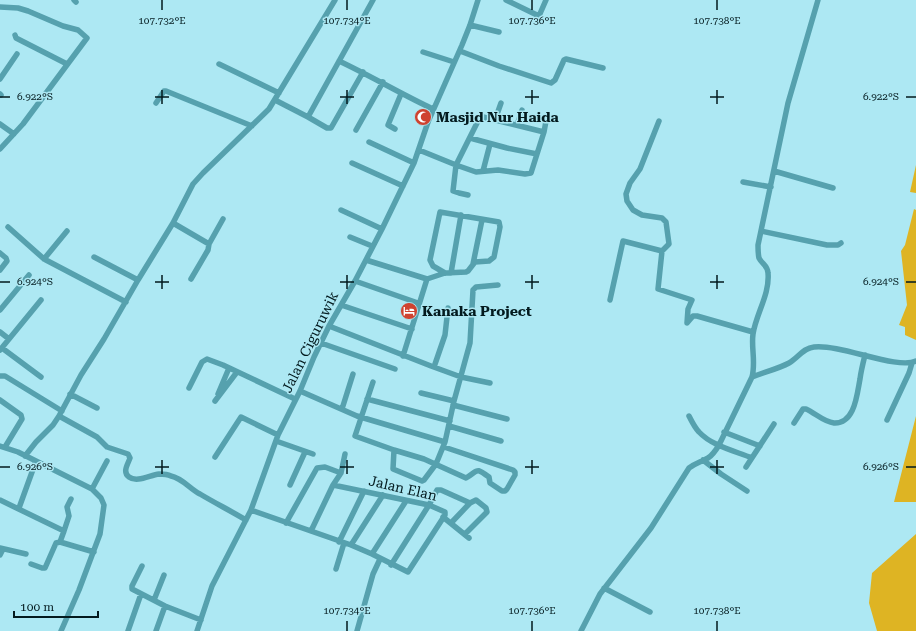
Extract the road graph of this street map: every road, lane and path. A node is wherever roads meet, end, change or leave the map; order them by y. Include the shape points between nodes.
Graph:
1 (334, 0) edge
2 (373, 0) edge
3 (478, 0) edge
4 (506, 0) edge
5 (546, 0) edge
6 (818, 0) edge
7 (0, 7) edge
8 (470, 25) junction
9 (499, 32) dead end
10 (15, 35) dead end
11 (460, 51) junction
12 (423, 52) dead end
13 (17, 54) dead end
14 (339, 61) junction
15 (454, 62) junction
16 (67, 64) junction
17 (219, 64) dead end
18 (603, 68) dead end
19 (363, 72) junction
20 (0, 79) edge
21 (383, 82) junction
22 (279, 93) junction
23 (401, 94) junction
24 (275, 100) junction
25 (156, 103) dead end
26 (501, 103) dead end
27 (433, 109) junction
28 (522, 110) dead end
29 (308, 117) junction
30 (495, 120) junction
31 (546, 121) dead end
32 (659, 121) dead end
33 (0, 124) edge
34 (252, 126) junction
35 (517, 126) junction
36 (395, 129) dead end
37 (356, 130) dead end
38 (544, 132) junction
39 (14, 134) junction
40 (470, 138) junction
41 (369, 142) dead end
42 (490, 144) junction
43 (0, 149) edge
44 (420, 150) junction
45 (537, 154) junction
46 (414, 163) junction
47 (352, 164) dead end
48 (456, 165) junction
49 (483, 171) junction
50 (774, 171) junction
51 (743, 182) dead end
52 (403, 186) junction
53 (771, 187) junction
54 (833, 188) dead end
55 (468, 195) dead end
56 (341, 210) dead end
57 (461, 215) junction
58 (223, 219) dead end
59 (482, 220) junction
60 (172, 223) junction
61 (8, 227) dead end
62 (382, 229) junction
63 (67, 231) dead end
64 (761, 231) junction
65 (350, 237) dead end
66 (841, 243) dead end
67 (209, 244) junction
68 (372, 246) junction
69 (662, 251) junction
70 (0, 253) edge
71 (94, 257) dead end
72 (44, 259) junction
73 (366, 260) junction
74 (473, 264) junction
75 (0, 270) edge
76 (448, 273) junction
77 (29, 275) dead end
78 (191, 279) dead end
79 (426, 279) junction
80 (138, 280) junction
81 (355, 281) junction
82 (498, 285) dead end
83 (41, 300) dead end
84 (610, 300) dead end
85 (126, 302) junction
86 (418, 303) junction
87 (342, 305) junction
88 (448, 308) dead end
89 (0, 310) edge
90 (329, 326) junction
91 (412, 329) junction
92 (0, 332) edge
93 (753, 332) junction
94 (9, 339) junction
95 (321, 343) junction
96 (1, 349) edge
97 (865, 355) junction
98 (403, 356) junction
99 (914, 362) edge
100 (228, 368) junction
101 (434, 368) junction
102 (396, 369) dead end
103 (237, 372) junction
104 (353, 374) dead end
105 (0, 376) edge
106 (41, 377) dead end
107 (461, 377) junction
108 (752, 377) junction
109 (373, 382) dead end
110 (490, 383) dead end
111 (189, 388) dead end
112 (300, 392) junction
113 (421, 393) dead end
114 (70, 394) junction
115 (296, 399) junction
116 (368, 399) junction
117 (0, 400) edge
118 (454, 403) junction
119 (97, 408) dead end
120 (342, 409) junction
121 (60, 413) junction
122 (689, 416) dead end
123 (362, 417) junction
124 (507, 418) dead end
125 (887, 420) dead end
126 (449, 423) junction
127 (794, 423) dead end
128 (774, 424) dead end
129 (724, 432) junction
130 (278, 435) junction
131 (276, 441) junction
132 (501, 441) dead end
133 (445, 444) junction
134 (719, 445) junction
135 (2, 446) edge
136 (760, 446) junction
137 (394, 450) junction
138 (305, 452) junction
139 (313, 454) dead end
140 (346, 454) dead end
141 (25, 456) junction
142 (215, 457) dead end
143 (752, 458) junction
144 (703, 460) junction
145 (36, 461) junction
146 (107, 461) dead end
147 (436, 464) junction
148 (746, 467) dead end
149 (341, 473) junction
150 (290, 484) dead end
151 (333, 485) junction
152 (92, 489) junction
153 (364, 491) junction
154 (747, 491) dead end
155 (382, 495) junction
156 (71, 499) dead end
157 (0, 500) edge
158 (406, 501) junction
159 (470, 503) junction
160 (429, 505) junction
161 (18, 508) junction
162 (251, 510) junction
163 (444, 515) junction
164 (246, 520) junction
165 (286, 523) junction
166 (451, 523) junction
167 (64, 531) junction
168 (311, 531) junction
169 (60, 542) junction
170 (341, 543) junction
171 (351, 545) junction
172 (1, 551) edge
173 (94, 552) junction
174 (26, 554) dead end
175 (372, 554) junction
176 (380, 558) junction
177 (31, 564) dead end
178 (391, 565) junction
179 (142, 566) dead end
180 (336, 569) dead end
181 (164, 575) dead end
182 (604, 588) junction
183 (141, 594) junction
184 (154, 600) junction
185 (165, 606) junction
186 (650, 612) dead end
187 (201, 620) junction
188 (199, 630) edge
189 (61, 631) edge
190 (128, 631) edge
191 (156, 631) edge
192 (357, 631) edge
193 (581, 631) edge

1 - 22 street
2 - 14 street
3 - 8 street, Jalan Ciguruwik
4 - 5 street via 539,16
6 - 50 street via 788,103
7 - 16 street via 28,11 78,30 86,36 87,39
8 - 9 street
8 - 11 street, Jalan Ciguruwik
10 - 16 street via 16,38
11 - 15 street, Jalan Ciguruwik
11 - 18 street via 551,83 566,59
12 - 15 street
13 - 20 street
14 - 19 street
14 - 29 street
15 - 27 street, Jalan Ciguruwik
16 - 39 street
17 - 22 street
19 - 21 street
19 - 29 street via 332,127 327,128
21 - 23 street
21 - 37 street
22 - 24 street
23 - 27 street
23 - 36 street via 388,125
24 - 29 street
24 - 34 street
25 - 34 street via 166,91
26 - 30 street
27 - 44 street, Jalan Ciguruwik
28 - 35 street
30 - 35 street
30 - 40 street via 481,117
31 - 38 street
32 - 69 street via 640,169 626,194 627,201 634,210 642,215 664,219 669,244
33 - 39 street
34 - 60 street via 197,179
35 - 38 street
38 - 45 street
39 - 43 street
40 - 42 street
40 - 48 street
41 - 46 street
42 - 45 street
42 - 49 street
44 - 46 street, Jalan Ciguruwik
44 - 48 street
45 - 49 street via 532,172 529,174
46 - 52 street, Jalan Ciguruwik
47 - 52 street
48 - 49 street via 476,172
48 - 55 street via 453,191
50 - 53 street
50 - 54 street
51 - 53 street
52 - 62 street, Jalan Ciguruwik
53 - 64 street
56 - 62 street
57 - 59 street
57 - 76 street
57 - 76 street via 442,211 439,214 430,260 433,266
58 - 67 street
59 - 74 street
59 - 74 street via 500,223 495,254 491,261
60 - 67 street
60 - 80 street
61 - 72 street
62 - 68 street, Jalan Ciguruwik
63 - 72 street
64 - 66 street via 827,245
64 - 93 street via 758,253 768,270 767,288
65 - 68 street
67 - 78 street
68 - 73 street, Jalan Ciguruwik
69 - 84 street via 623,241
69 - 93 street via 658,289 692,300 687,323 696,316
70 - 75 street via 7,261
71 - 80 street
72 - 85 street
73 - 79 street
73 - 81 street, Jalan Ciguruwik
74 - 76 street via 468,271
76 - 79 street
77 - 89 street
79 - 86 street
80 - 85 street
81 - 86 street
81 - 87 street, Jalan Ciguruwik
82 - 107 street via 476,287 473,290 470,343
83 - 94 street
85 - 114 street
86 - 91 street
87 - 90 street, Jalan Ciguruwik
87 - 91 street
88 - 101 street via 444,335
90 - 95 street, Jalan Ciguruwik
90 - 98 street
91 - 98 street
92 - 94 street
93 - 108 street
94 - 96 street
95 - 102 street
95 - 112 street, Jalan Ciguruwik
96 - 106 street
97 - 99 street via 900,363
97 - 108 street via 843,349 815,347 806,349 787,364
97 - 127 street via 854,407 849,416 833,423 803,409
98 - 101 street
99 - 125 street
100 - 103 street
100 - 103 street via 215,401
100 - 111 street via 204,360
101 - 107 street
103 - 115 street
104 - 120 street
105 - 121 street via 5,376
107 - 110 street
107 - 118 street
108 - 129 street
109 - 116 street
112 - 115 street, Jalan Ciguruwik
112 - 120 street
113 - 118 street
114 - 119 street
114 - 121 street
115 - 130 street, Jalan Ciguruwik
116 - 123 street
116 - 126 street
117 - 135 street via 22,418
118 - 124 street
118 - 126 street
120 - 123 street
121 - 141 street via 53,425
121 - 164 street via 96,437 107,448 128,454 128,477 133,479 158,474 172,476
122 - 134 street via 699,432
123 - 133 street
123 - 137 street via 356,437
126 - 132 street
126 - 133 street
128 - 136 street
129 - 134 street
129 - 136 street
130 - 131 street, Jalan Ciguruwik
130 - 142 street via 241,417
131 - 138 street
131 - 162 street, Jalan Ciguruwik
133 - 147 street
133 - 147 street via 513,470 515,475 503,492 490,483 489,477 479,470 466,478
134 - 143 street
134 - 144 street
135 - 141 street
136 - 143 street
137 - 147 street
137 - 147 street via 393,469 422,481
138 - 139 street
138 - 150 street
140 - 149 street
141 - 145 street
143 - 148 street
144 - 154 street
144 - 182 street via 689,468 651,528
145 - 152 street
145 - 161 street
146 - 152 street
149 - 151 street
149 - 165 street via 325,467 317,468
151 - 153 street, Jalan Elan
151 - 168 street
152 - 173 street via 101,498 104,506 100,534
153 - 155 street, Jalan Elan
153 - 170 street
155 - 158 street, Jalan Elan
155 - 171 street
156 - 167 street via 67,507 69,516
157 - 161 street
158 - 160 street, Jalan Elan
158 - 175 street
159 - 160 street via 440,490 435,491
159 - 166 street
159 - 166 street, Jalan Elan via 476,500 487,512 467,536
160 - 163 street, Jalan Elan
160 - 178 street
161 - 167 street
162 - 164 street, Jalan Ciguruwik
162 - 165 street
163 - 166 street, Jalan Elan
163 - 178 street via 408,572
164 - 187 street, Jalan Ciguruwik via 212,586
165 - 168 street
167 - 169 street
168 - 170 street
169 - 173 street
169 - 177 street via 56,543 45,568
170 - 171 street
170 - 180 street
171 - 175 street
172 - 174 street
173 - 189 street
175 - 176 street
176 - 178 street
176 - 192 street via 368,589
179 - 183 street via 132,589
181 - 184 street
182 - 186 street
182 - 193 street
183 - 184 street
183 - 190 street
184 - 185 street
185 - 187 street
185 - 191 street
187 - 188 street, Jalan Ciguruwik

